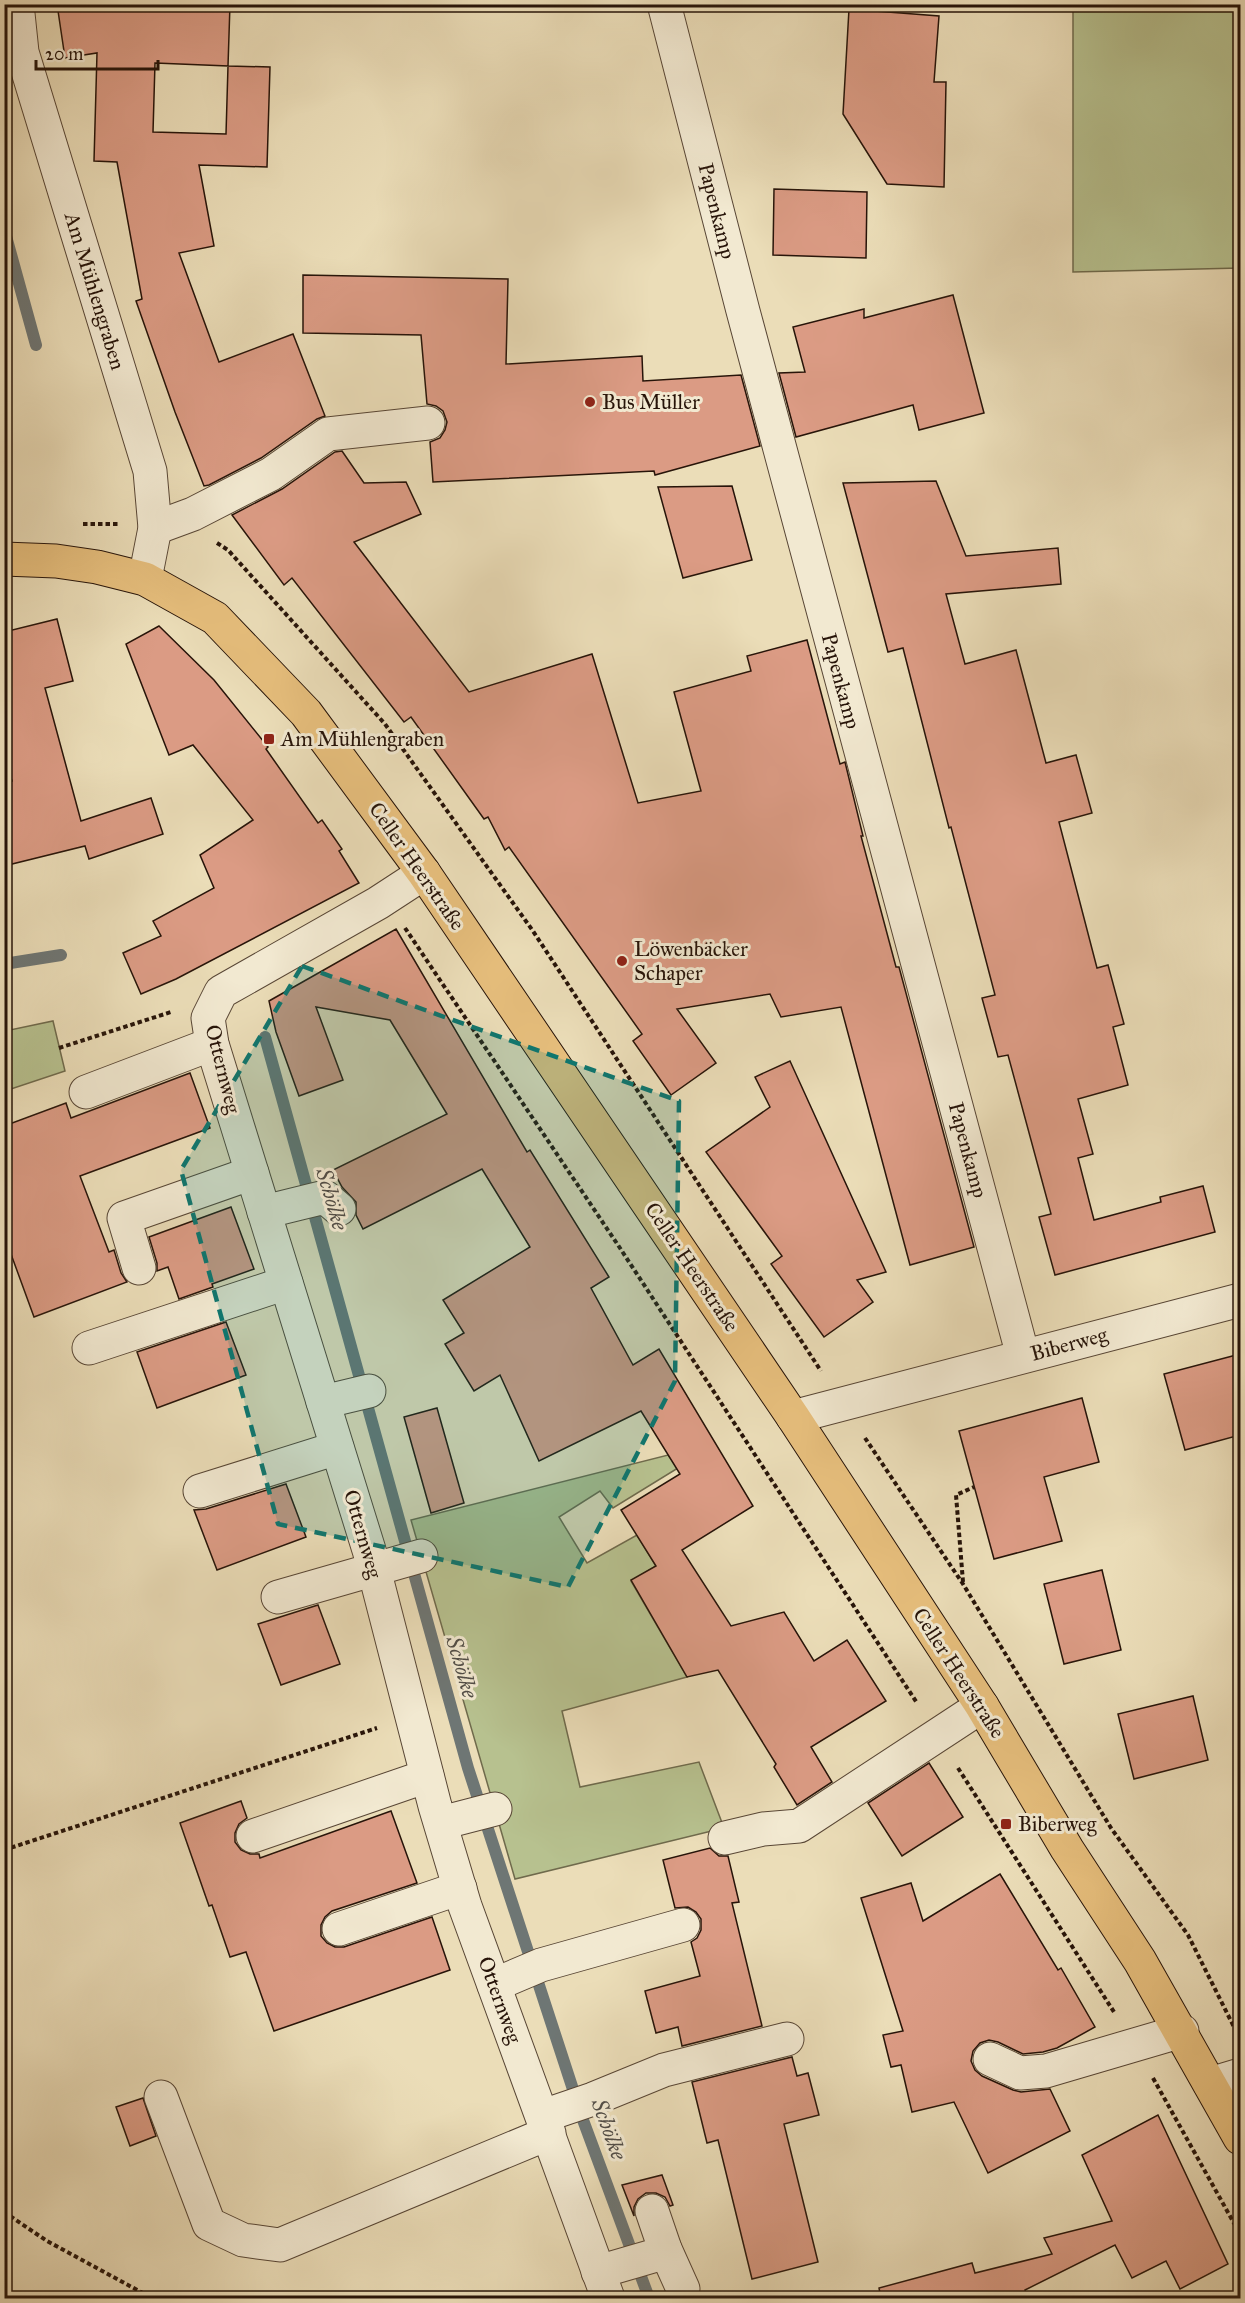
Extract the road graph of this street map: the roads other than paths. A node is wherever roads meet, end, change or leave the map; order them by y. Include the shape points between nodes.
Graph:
1 (17, 4) edge
2 (664, 4) edge
3 (428, 423) dead end
4 (155, 528) junction
5 (4, 559) edge
6 (145, 579) junction
7 (424, 873) junction
8 (210, 1031) junction
9 (86, 1092) dead end
10 (252, 1173) junction
11 (332, 1203) dead end
12 (276, 1210) junction
13 (139, 1268) dead end
14 (286, 1283) junction
15 (1240, 1300) edge
16 (89, 1348) dead end
17 (1023, 1356) junction
18 (793, 1417) junction
19 (337, 1448) junction
20 (200, 1491) dead end
21 (397, 1563) junction
22 (278, 1597) dead end
23 (982, 1706) junction
24 (427, 1776) junction
25 (495, 1809) dead end
26 (451, 1821) junction
27 (253, 1836) dead end
28 (725, 1838) dead end
29 (460, 1888) junction
30 (684, 1925) dead end
31 (339, 1929) dead end
32 (501, 1982) junction
33 (1182, 2031) junction
34 (787, 2039) dead end
35 (990, 2059) dead end
36 (1225, 2079) edge
37 (161, 2097) dead end
38 (550, 2120) junction
39 (1240, 2138) edge
40 (652, 2211) dead end
41 (659, 2253) junction
42 (608, 2279) edge
43 (684, 2289) dead end

1 - 4 street, Am Mühlengraben via 22,52 150,471
2 - 17 street, Papenkamp
3 - 4 street via 328,434 271,474 193,514
4 - 6 street, Am Mühlengraben
5 - 6 main road, Celler Heerstraße via 56,561
6 - 7 main road, Celler Heerstraße via 215,618 291,697
7 - 8 street, Otternweg via 221,992
7 - 18 main road, Celler Heerstraße
8 - 9 street
8 - 10 street, Otternweg
10 - 12 street, Otternweg
10 - 13 street via 124,1218
11 - 12 street
12 - 14 street, Otternweg
14 - 16 street
14 - 19 street, Otternweg via 345,1397
15 - 17 street, Biberweg
17 - 18 street, Biberweg
18 - 23 main road, Celler Heerstraße
19 - 20 street
19 - 21 street, Otternweg
21 - 22 street
21 - 24 street, Otternweg via 412,1717
23 - 28 street via 799,1826
23 - 33 main road, Celler Heerstraße
24 - 26 street, Otternweg
24 - 27 street
25 - 26 street
26 - 29 street, Otternweg
29 - 31 street
29 - 32 street, Otternweg
30 - 32 street via 541,1965
32 - 38 street, Otternweg
33 - 35 street via 1046,2072 1020,2073
33 - 36 main road, Celler Heerstraße
34 - 38 street via 664,2070
36 - 39 main road, Celler Heerstraße
37 - 38 street via 209,2224 243,2240 280,2245
38 - 42 street, Otternweg
40 - 41 street
41 - 42 street
41 - 43 street

